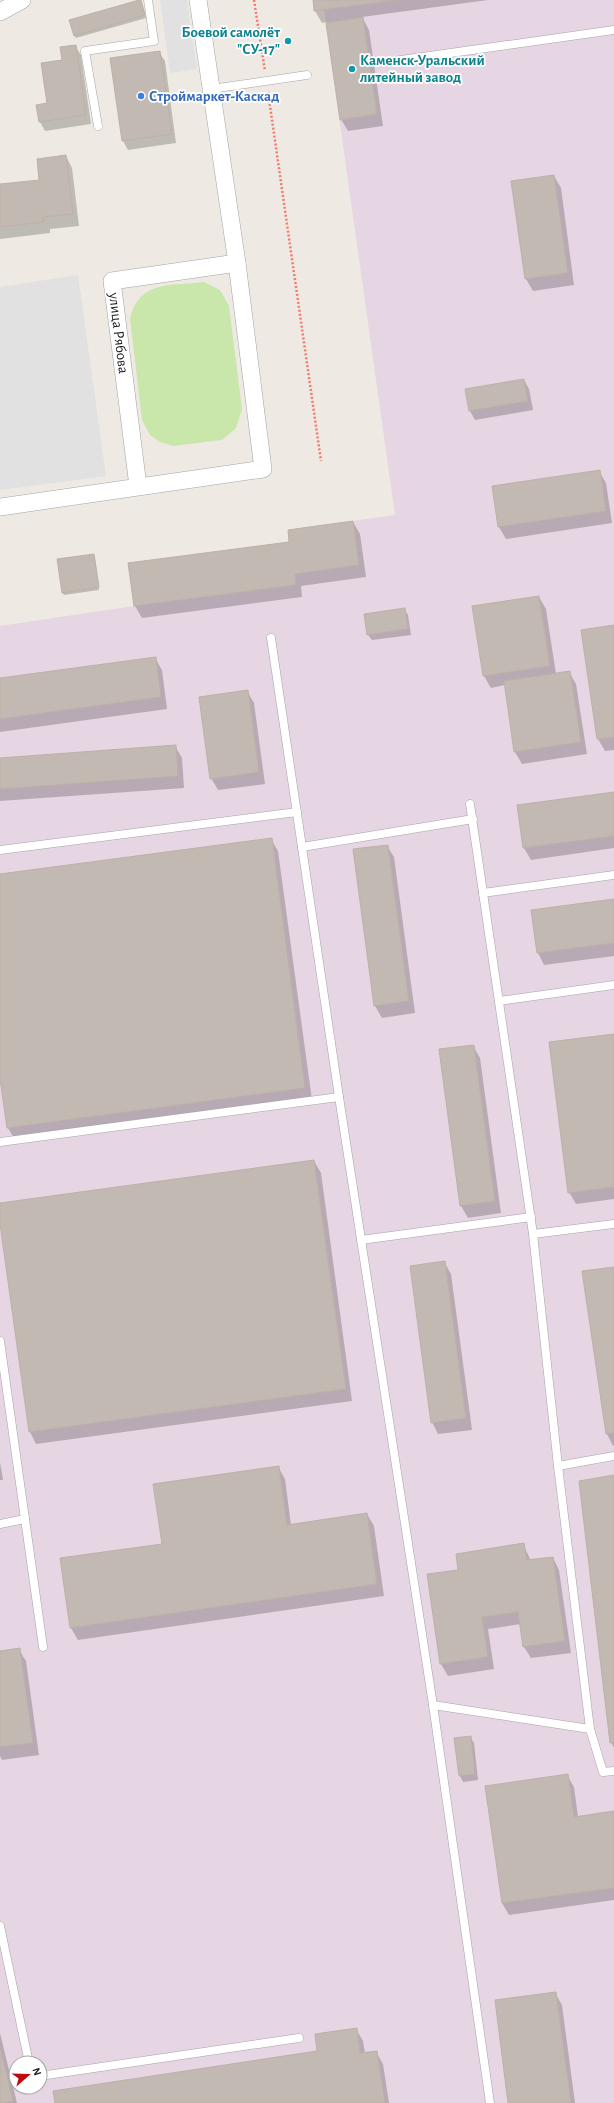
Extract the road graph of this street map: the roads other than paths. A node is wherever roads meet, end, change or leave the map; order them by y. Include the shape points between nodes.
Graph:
1 (22, 0) edge
2 (148, 0) edge
3 (198, 0) edge
4 (0, 12) edge
5 (614, 30) edge
6 (394, 61) dead end
7 (307, 75) dead end
8 (211, 89) junction
9 (98, 126) dead end
10 (237, 262) junction
11 (138, 486) junction
12 (0, 507) edge
13 (271, 638) dead end
14 (470, 804) dead end
15 (297, 812) junction
16 (472, 820) junction
17 (302, 847) junction
18 (0, 850) edge
19 (614, 875) edge
20 (483, 893) junction
21 (614, 985) edge
22 (499, 1001) junction
23 (339, 1097) junction
24 (0, 1142) edge
25 (530, 1217) junction
26 (614, 1224) edge
27 (533, 1234) junction
28 (361, 1240) junction
29 (0, 1341) edge
30 (614, 1456) edge
31 (558, 1466) junction
32 (25, 1519) junction
33 (0, 1524) edge
34 (43, 1647) dead end
35 (433, 1705) junction
36 (590, 1729) junction
37 (614, 1771) edge
38 (0, 1926) edge
39 (299, 2038) dead end
40 (27, 2055) edge
41 (48, 2075) edge
42 (490, 2103) edge

1 - 4 street
2 - 9 lane via 154,41 85,51
3 - 8 street
5 - 6 lane
7 - 8 lane
8 - 10 street
10 - 11 street, улица Рябова via 112,281
10 - 11 street via 263,469
11 - 12 street
13 - 15 lane
14 - 16 lane
15 - 17 lane
15 - 18 lane
16 - 17 lane
16 - 20 lane
17 - 23 lane
19 - 20 lane
20 - 22 lane
21 - 22 lane
22 - 25 lane
23 - 24 lane
23 - 28 lane
25 - 27 lane
25 - 28 lane
26 - 27 lane
27 - 31 lane
28 - 35 lane
29 - 32 lane
30 - 31 lane
31 - 36 lane
32 - 33 lane
32 - 34 lane
35 - 36 lane
35 - 42 lane
36 - 37 lane via 603,1772
38 - 40 lane
39 - 41 lane

